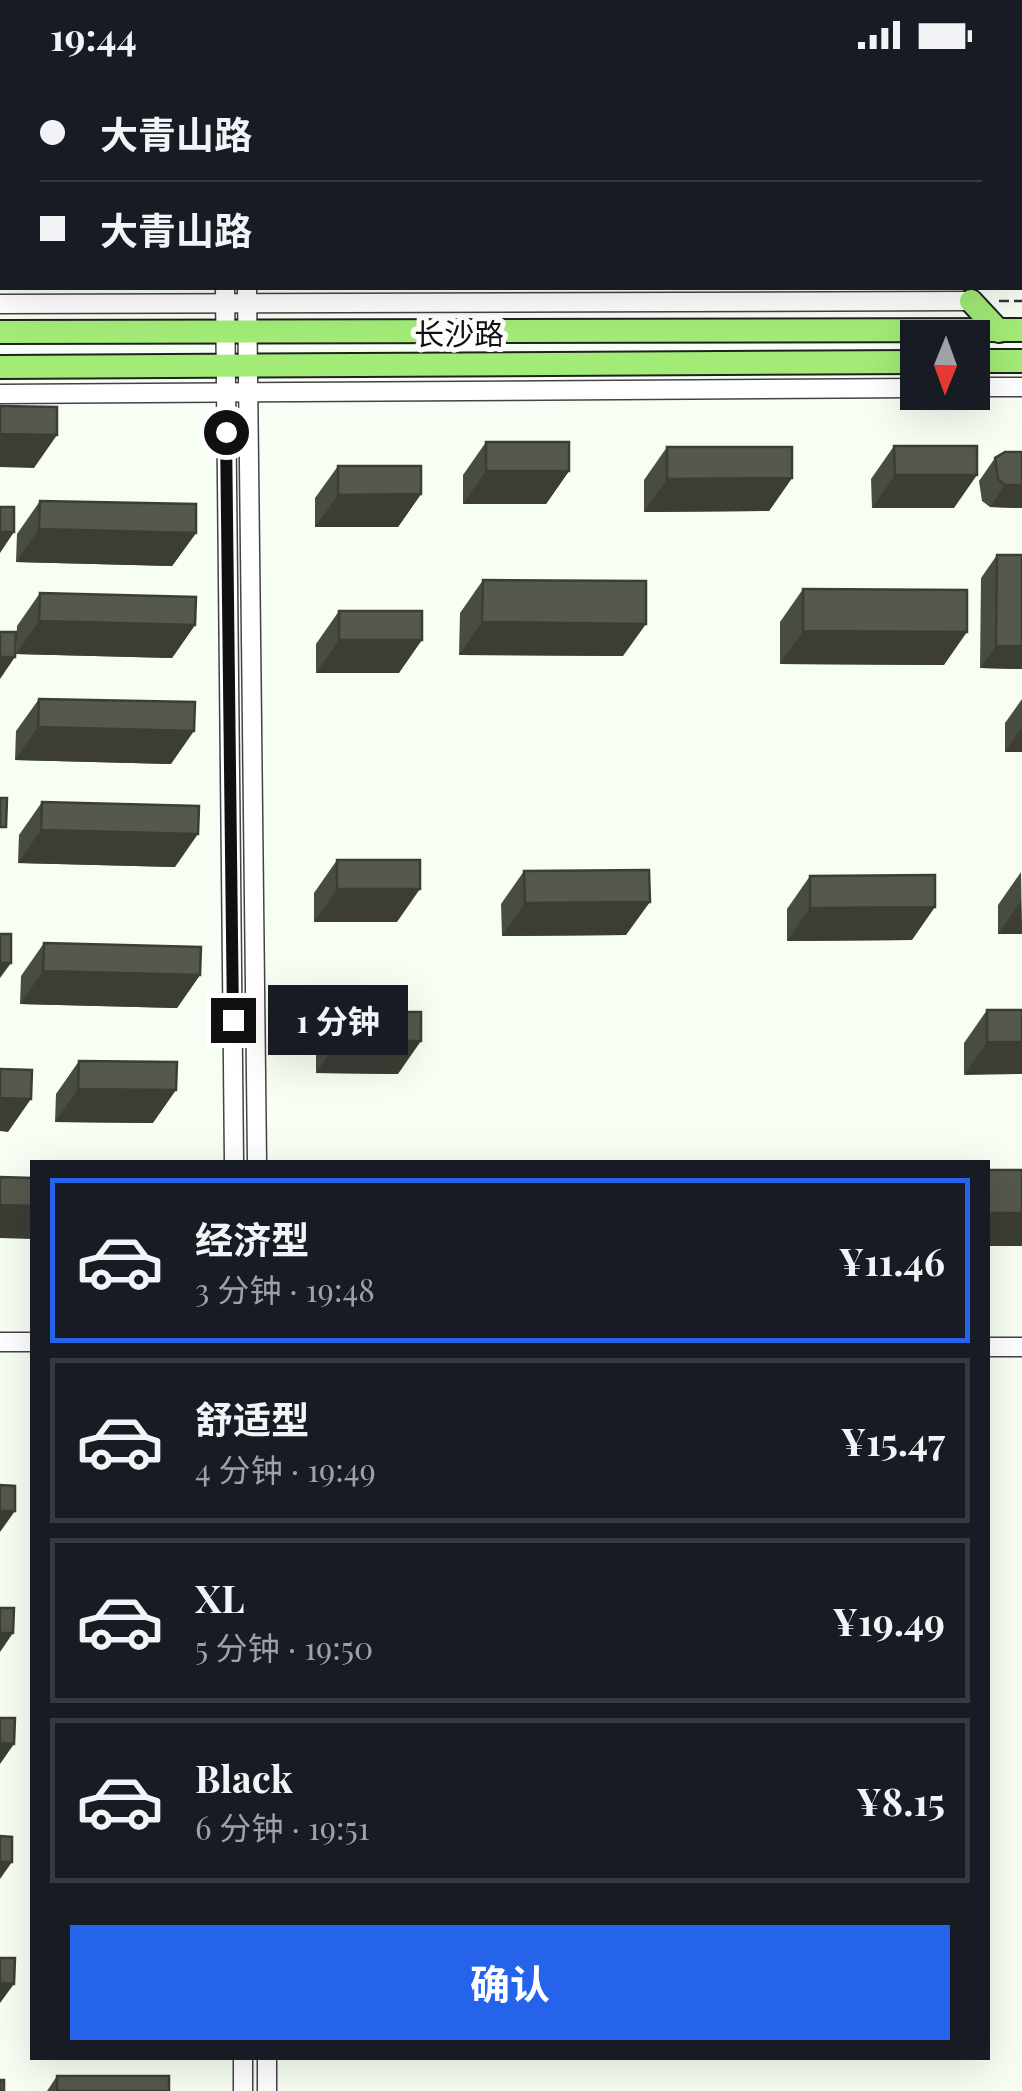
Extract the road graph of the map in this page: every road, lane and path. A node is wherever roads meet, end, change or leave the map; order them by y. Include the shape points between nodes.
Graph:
1 (225, 296) edge
2 (247, 296) edge
3 (971, 302) joint
4 (0, 304) edge
5 (1011, 331) edge
6 (0, 332) edge
7 (226, 333) junction
8 (250, 334) junction
9 (990, 361) edge
10 (1022, 361) edge
11 (900, 362) edge
12 (0, 367) edge
13 (236, 367) junction
14 (1022, 387) edge
15 (900, 388) edge
16 (990, 388) edge
17 (0, 394) edge
18 (226, 394) junction
19 (250, 394) junction
20 (234, 1160) edge
21 (257, 1160) edge
22 (0, 1342) edge
23 (30, 1342) edge
24 (990, 1347) edge
25 (1022, 1347) edge
26 (242, 2060) edge
27 (267, 2060) edge
28 (243, 2091) edge
29 (267, 2091) edge

1 - 2 street
1 - 4 street
1 - 7 street
2 - 3 street
2 - 8 street
3 - 5 main road
5 - 8 main road, 长沙路
6 - 7 main road, 长沙路
7 - 8 main road, 长沙路
7 - 13 street
8 - 13 street
9 - 10 main road
11 - 13 main road, 长沙路
12 - 13 main road, 长沙路
13 - 18 street
13 - 19 street
14 - 16 street
15 - 19 street
17 - 18 street
18 - 19 street
18 - 20 street
19 - 21 street
22 - 23 street
24 - 25 street
26 - 28 street
27 - 29 street

